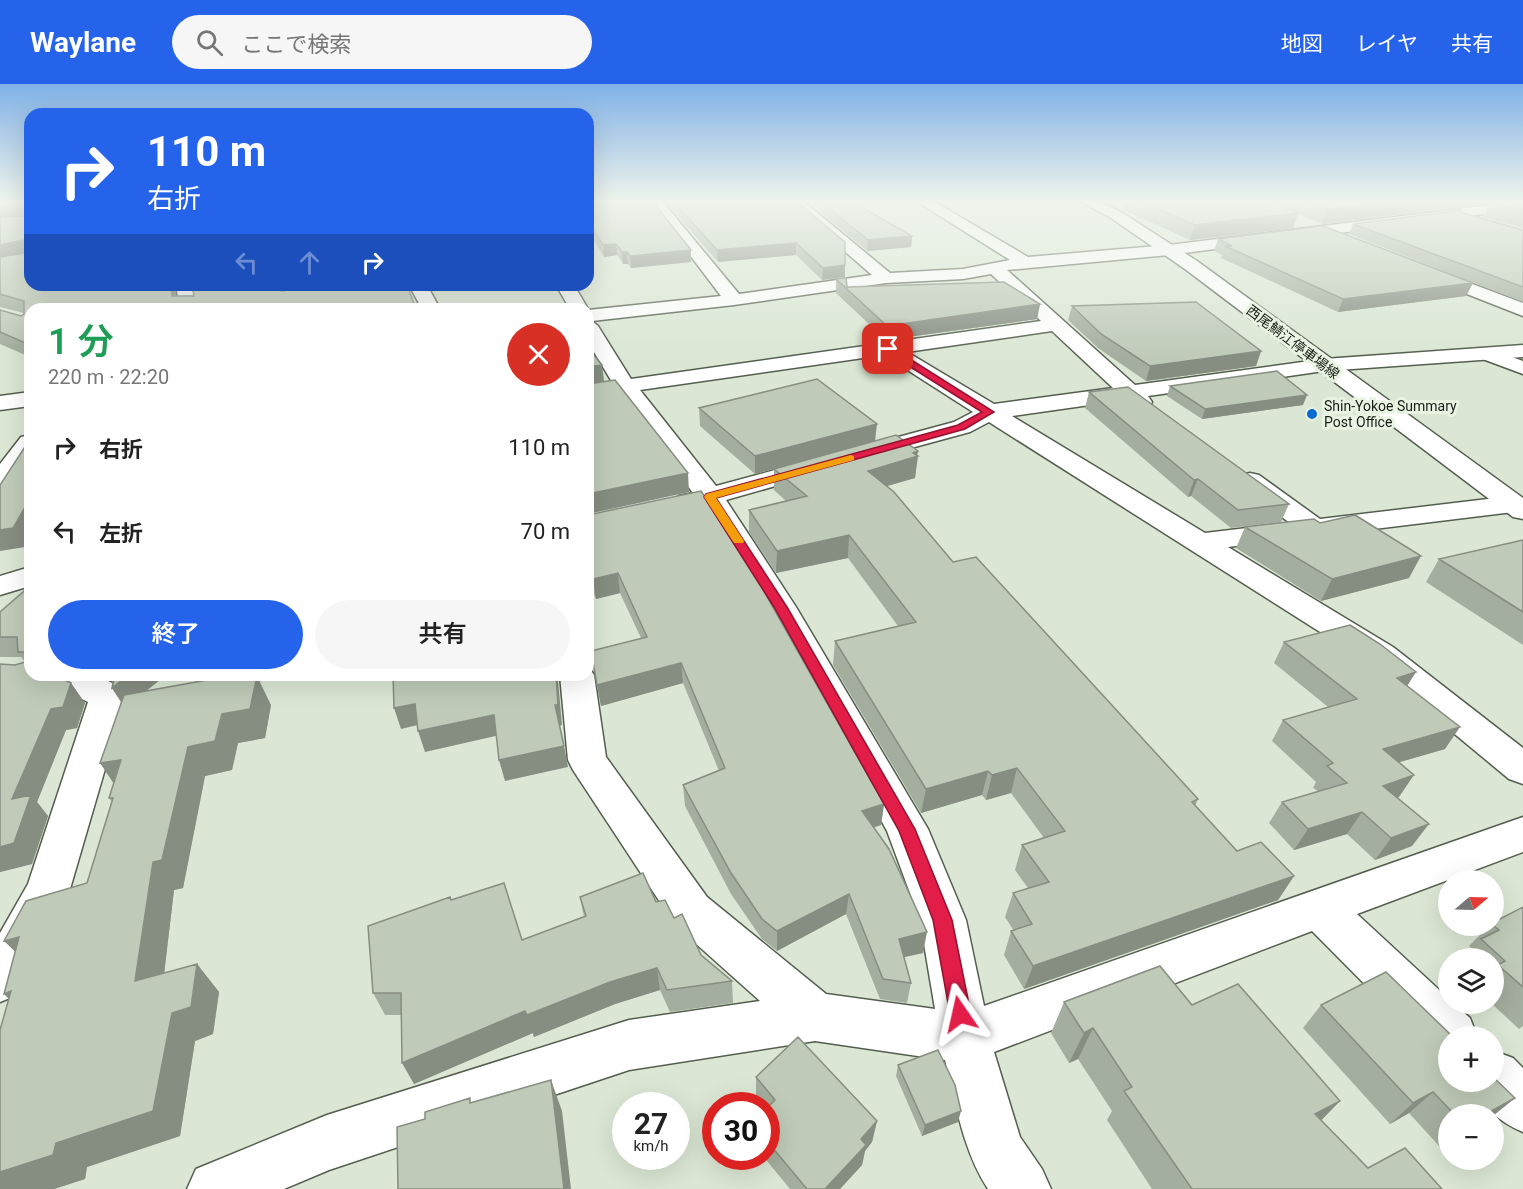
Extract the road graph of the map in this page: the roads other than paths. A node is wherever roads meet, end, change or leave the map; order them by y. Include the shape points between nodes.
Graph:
1 (693, 253) edge
2 (856, 253) edge
3 (1008, 253) edge
4 (1138, 253) edge
5 (1172, 253) edge
6 (1024, 262) junction
7 (1416, 268) edge
8 (996, 269) junction
9 (886, 278) junction
10 (734, 300) junction
11 (1523, 310) edge
12 (594, 315) edge
13 (1058, 324) junction
14 (594, 336) edge
15 (888, 349) junction
16 (1523, 351) edge
17 (1487, 354) junction
18 (1324, 366) junction
19 (1523, 368) edge
20 (625, 386) junction
21 (594, 392) edge
22 (1129, 393) junction
23 (24, 400) edge
24 (0, 403) edge
25 (989, 412) junction
26 (1157, 414) edge
27 (24, 450) edge
28 (1231, 468) edge
29 (0, 482) edge
30 (710, 497) junction
31 (666, 507) edge
32 (1518, 508) edge
33 (1315, 528) junction
34 (1199, 542) junction
35 (24, 578) edge
36 (0, 586) edge
37 (74, 681) edge
38 (578, 681) edge
39 (1523, 769) edge
40 (1523, 834) edge
41 (1319, 908) junction
42 (0, 979) edge
43 (815, 1017) junction
44 (1442, 1026) edge
45 (965, 1038) junction
46 (1504, 1087) edge
47 (1523, 1105) edge
48 (216, 1189) edge
49 (1022, 1189) edge

1 - 10 street
2 - 9 street
3 - 6 street
4 - 6 street
5 - 18 street, 西尾鯖江停車場線
6 - 8 street
7 - 11 street
8 - 9 street
8 - 13 street
9 - 10 street
10 - 12 street
13 - 15 street
13 - 22 street
14 - 20 street
15 - 20 street
15 - 25 street
16 - 17 street
17 - 18 street
17 - 19 street
18 - 22 street
18 - 32 street, 西尾鯖江停車場線
20 - 21 street
20 - 30 street
22 - 25 street
22 - 26 street
23 - 24 street
25 - 30 street via 962,427
25 - 34 street
27 - 29 street
28 - 33 street
30 - 31 street
30 - 45 street via 780,607 907,829 943,920
32 - 33 street
33 - 34 street
34 - 39 street via 1381,655
35 - 36 street
37 - 42 street via 108,697 48,889
38 - 43 street via 587,760 691,911
40 - 41 street
41 - 44 street
41 - 45 street
43 - 45 street
43 - 48 street via 629,1045 327,1143
45 - 49 street via 996,1151
46 - 47 street

